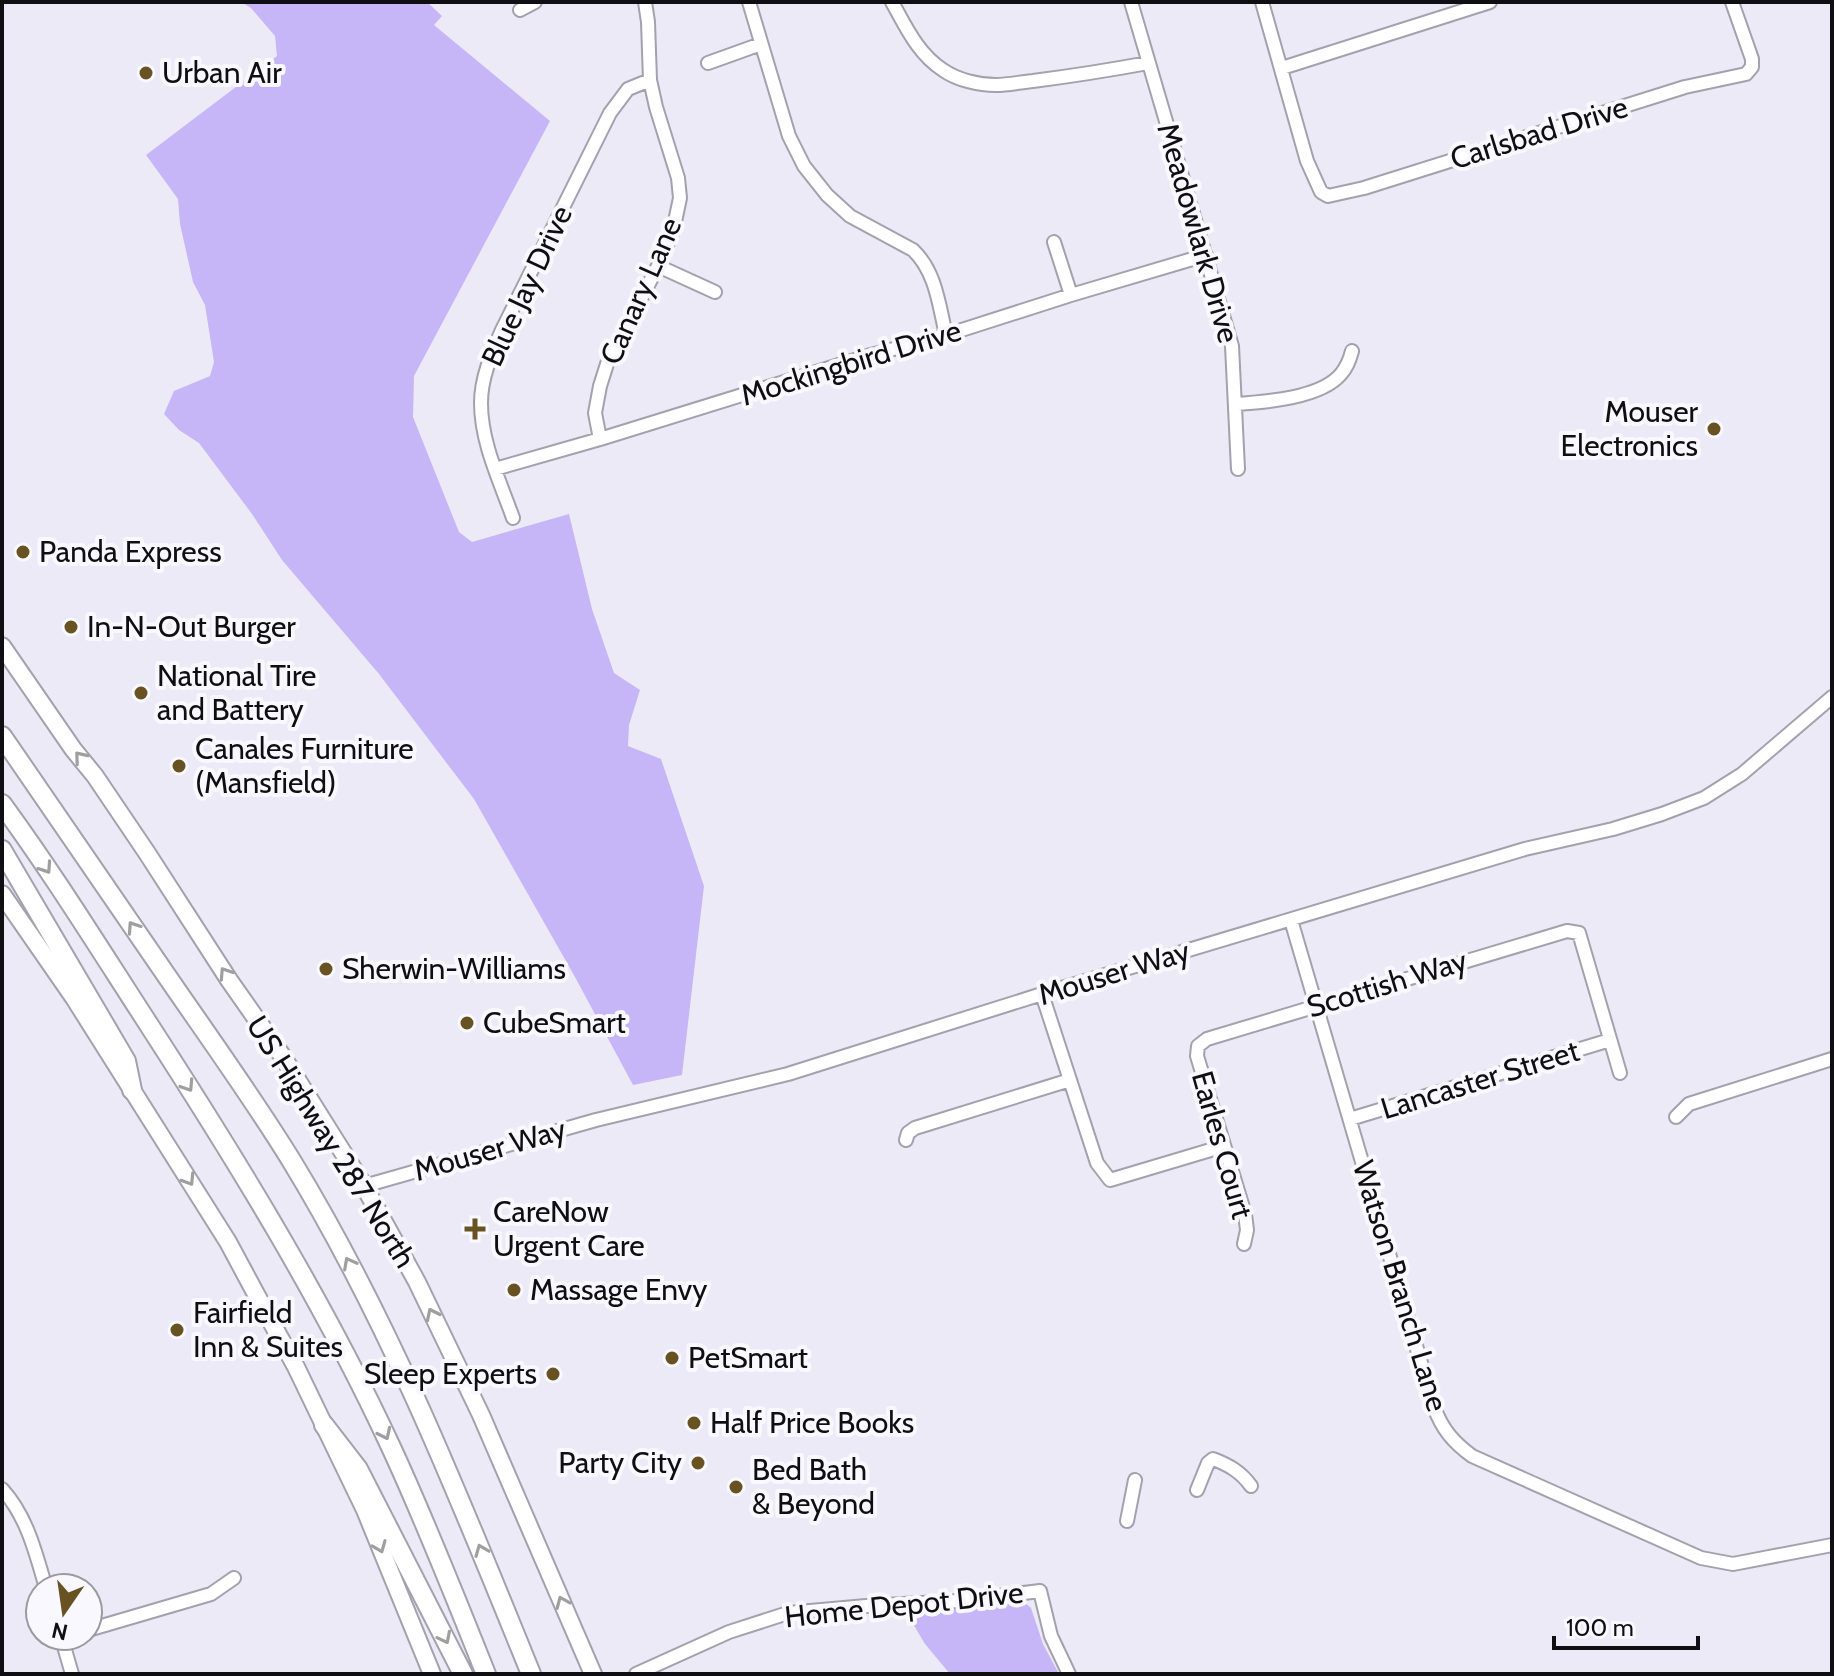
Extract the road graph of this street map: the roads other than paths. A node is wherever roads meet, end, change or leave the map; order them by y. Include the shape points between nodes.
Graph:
1 (535, 2) edge
2 (645, 2) edge
3 (749, 2) edge
4 (892, 2) edge
5 (1131, 2) edge
6 (1262, 2) edge
7 (1490, 2) edge
8 (1732, 2) edge
9 (520, 10) dead end
10 (761, 44) junction
11 (708, 63) dead end
12 (1148, 63) junction
13 (1282, 68) junction
14 (650, 80) junction
15 (1054, 242) dead end
16 (1206, 255) junction
17 (658, 266) junction
18 (715, 292) dead end
19 (1071, 295) junction
20 (946, 335) junction
21 (1352, 351) dead end
22 (1237, 404) junction
23 (600, 439) junction
24 (495, 469) junction
25 (1238, 469) dead end
26 (513, 518) dead end
27 (2, 646) edge
28 (1832, 697) edge
29 (2, 736) edge
30 (2, 804) edge
31 (2, 850) edge
32 (2, 894) edge
33 (1291, 920) junction
34 (1042, 994) junction
35 (1316, 1006) junction
36 (1610, 1040) junction
37 (1198, 1046) joint
38 (1832, 1059) edge
39 (1620, 1073) dead end
40 (1070, 1080) junction
41 (132, 1090) junction
42 (1676, 1117) dead end
43 (1350, 1119) junction
44 (906, 1140) dead end
45 (1224, 1146) junction
46 (364, 1186) junction
47 (1244, 1244) dead end
48 (324, 1425) junction
49 (1135, 1480) dead end
50 (1251, 1486) dead end
51 (2, 1489) edge
52 (1197, 1490) dead end
53 (1127, 1521) dead end
54 (1832, 1545) edge
55 (41, 1572) edge
56 (234, 1578) dead end
57 (104, 1625) edge
58 (67, 1652) edge
59 (72, 1674) edge
60 (432, 1674) edge
61 (463, 1674) edge
62 (486, 1674) edge
63 (531, 1674) edge
64 (593, 1674) edge
65 (636, 1674) edge
66 (1069, 1674) edge

1 - 9 street
2 - 14 street, Canary Lane
3 - 10 street
4 - 12 street via 926,57 954,77 995,85
5 - 12 street, Meadowlark Drive
6 - 13 street
7 - 13 street
8 - 13 street, Carlsbad Drive via 1752,59 1746,74 1685,87 1328,196 1307,161
10 - 11 street
10 - 20 street via 789,136 804,166 850,216 919,256 934,284
12 - 16 street, Meadowlark Drive
14 - 17 street, Canary Lane via 680,198
14 - 24 street, Blue Jay Drive via 628,89 610,113 488,362 481,401 483,433
15 - 19 street
16 - 19 street, Mockingbird Drive
16 - 22 street, Meadowlark Drive via 1232,346
17 - 18 street
17 - 23 street, Canary Lane via 607,364 595,413
19 - 20 street, Mockingbird Drive
20 - 23 street, Mockingbird Drive
21 - 22 street via 1334,381 1288,398
22 - 25 street, Meadowlark Drive
23 - 24 street, Mockingbird Drive
24 - 26 street, Blue Jay Drive
46 -> 27 main road, US Highway 287 North via 138,840
28 - 33 street, Mouser Way via 1742,774 1704,798
63 -> 29 highway via 423,1412 321,1212 247,1093
30 -> 62 highway via 213,1123 302,1273 391,1445
31 - 41 highway via 126,1061
32 - 41 main road
33 - 34 street, Mouser Way
33 - 35 street, Watson Branch Lane
34 - 40 street
34 - 46 street, Mouser Way via 788,1074 596,1120
35 - 36 street, Scottish Way via 1562,931 1579,933
35 - 37 street, Scottish Way
35 - 43 street, Watson Branch Lane
36 - 39 street
36 - 43 street, Lancaster Street
37 - 45 street, Earles Court
38 - 42 street via 1689,1104
40 - 44 street via 915,1128
40 - 45 street via 1097,1163 1110,1180
41 -> 48 main road via 228,1242
43 - 54 street, Watson Branch Lane via 1434,1407 1458,1446 1701,1558 1733,1564
45 - 47 street, Earles Court via 1247,1223
64 -> 46 main road, US Highway 287 North via 481,1415
48 -> 60 main road
48 -> 61 highway via 358,1469
49 - 53 street
50 - 52 street via 1243,1475 1213,1459
51 - 55 street via 30,1536
56 - 57 street via 211,1594
58 - 59 street
65 - 66 street, Home Depot Drive via 729,1632 788,1613 1040,1591 1051,1636

